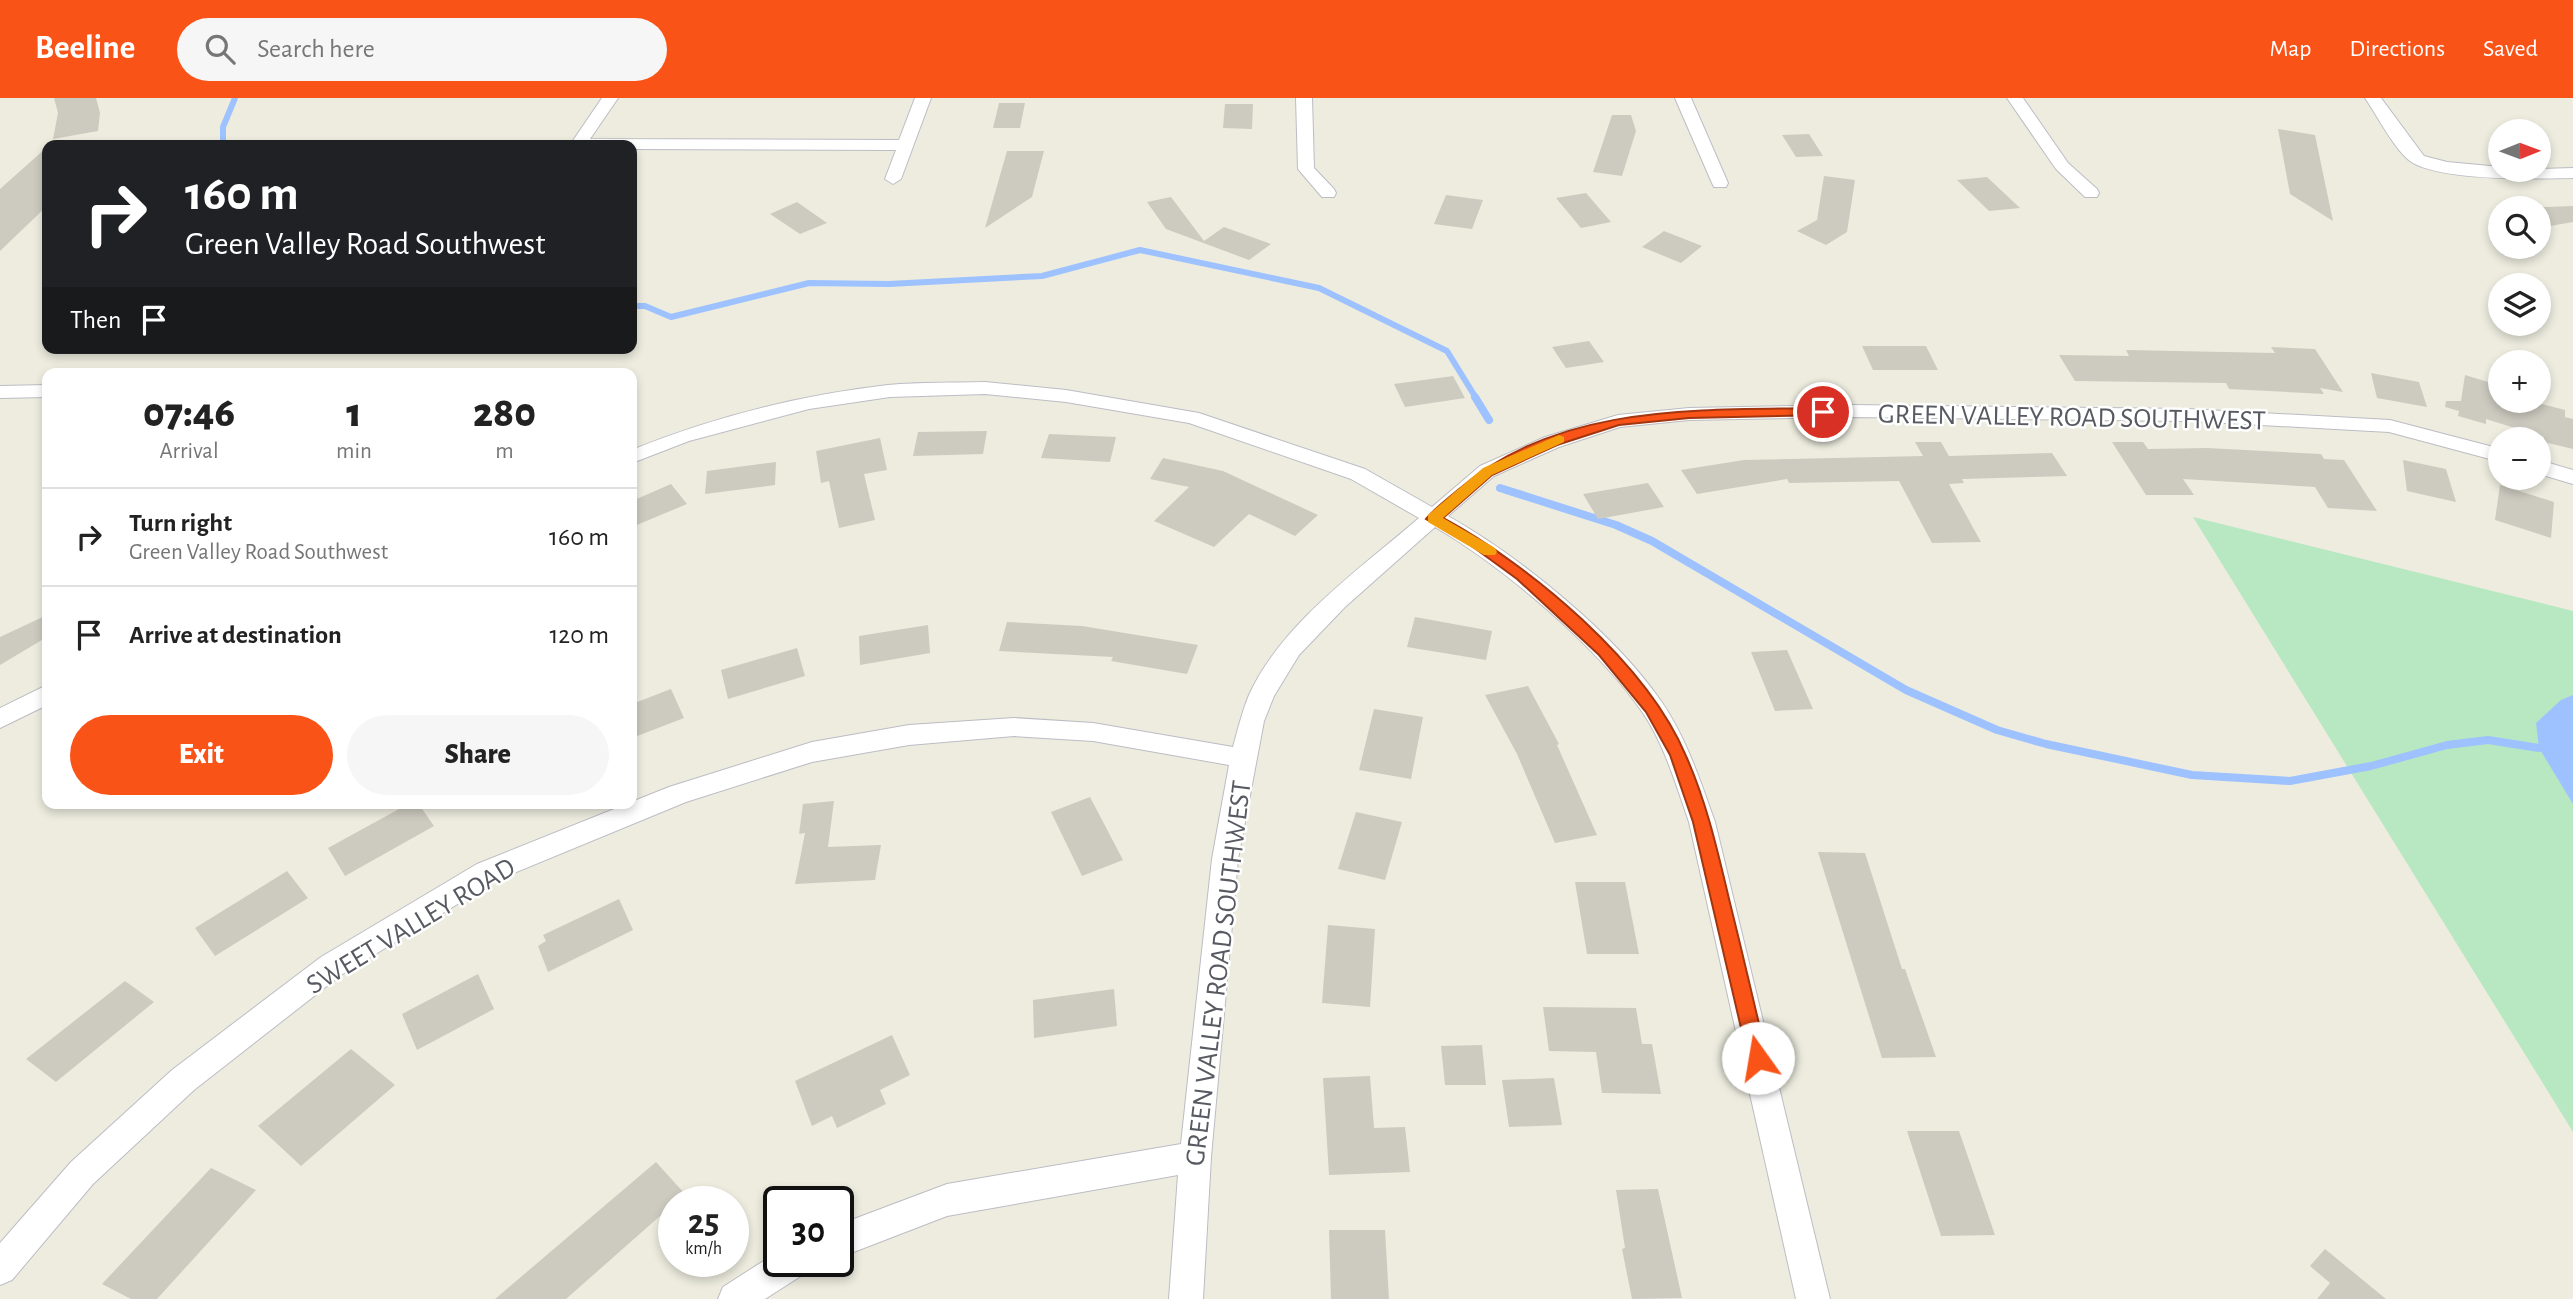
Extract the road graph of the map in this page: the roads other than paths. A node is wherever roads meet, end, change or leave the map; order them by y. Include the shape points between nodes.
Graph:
1 (610, 98) edge
2 (923, 98) edge
3 (1304, 98) edge
4 (1683, 98) edge
5 (2015, 98) edge
6 (2373, 98) edge
7 (581, 140) edge
8 (637, 145) edge
9 (906, 145) junction
10 (2428, 163) junction
11 (2573, 173) edge
12 (893, 179) dead end
13 (2414, 180) dead end
14 (1720, 183) dead end
15 (1328, 193) dead end
16 (2091, 193) dead end
17 (42, 391) edge
18 (0, 392) edge
19 (2488, 452) edge
20 (637, 455) edge
21 (2551, 471) edge
22 (2573, 477) edge
23 (1433, 519) junction
24 (42, 697) edge
25 (0, 719) edge
26 (1242, 758) junction
27 (1195, 1157) junction
28 (854, 1236) edge
29 (0, 1268) edge
30 (769, 1277) edge
31 (735, 1299) edge
32 (1186, 1299) edge
33 (1813, 1299) edge

1 - 7 street
2 - 9 street
3 - 15 street via 1306,169
4 - 14 street
5 - 16 street via 2062,166
6 - 10 street via 2414,156
8 - 9 street
9 - 12 street
10 - 11 street
10 - 13 street
17 - 18 street
19 - 23 street, GREEN VALLEY ROAD SOUTHWEST via 2390,426 2188,415 2009,411 1689,414 1618,421 1552,442 1488,471
20 - 23 street via 682,437 808,403 890,391 985,388 1192,417 1357,474
21 - 22 street
23 - 26 street, GREEN VALLEY ROAD SOUTHWEST via 1338,601 1292,649 1262,694
23 - 33 street via 1474,540 1522,576 1605,651 1651,708 1678,754 1702,822
24 - 25 street
26 - 27 street, GREEN VALLEY ROAD SOUTHWEST via 1225,859
26 - 29 street, SWEET VALLEY ROAD via 1093,732 1014,727 909,735 812,752 678,794 500,866 331,966 183,1080 82,1172
27 - 28 street via 947,1200
27 - 32 street, GREEN VALLEY ROAD SOUTHWEST
30 - 31 street

